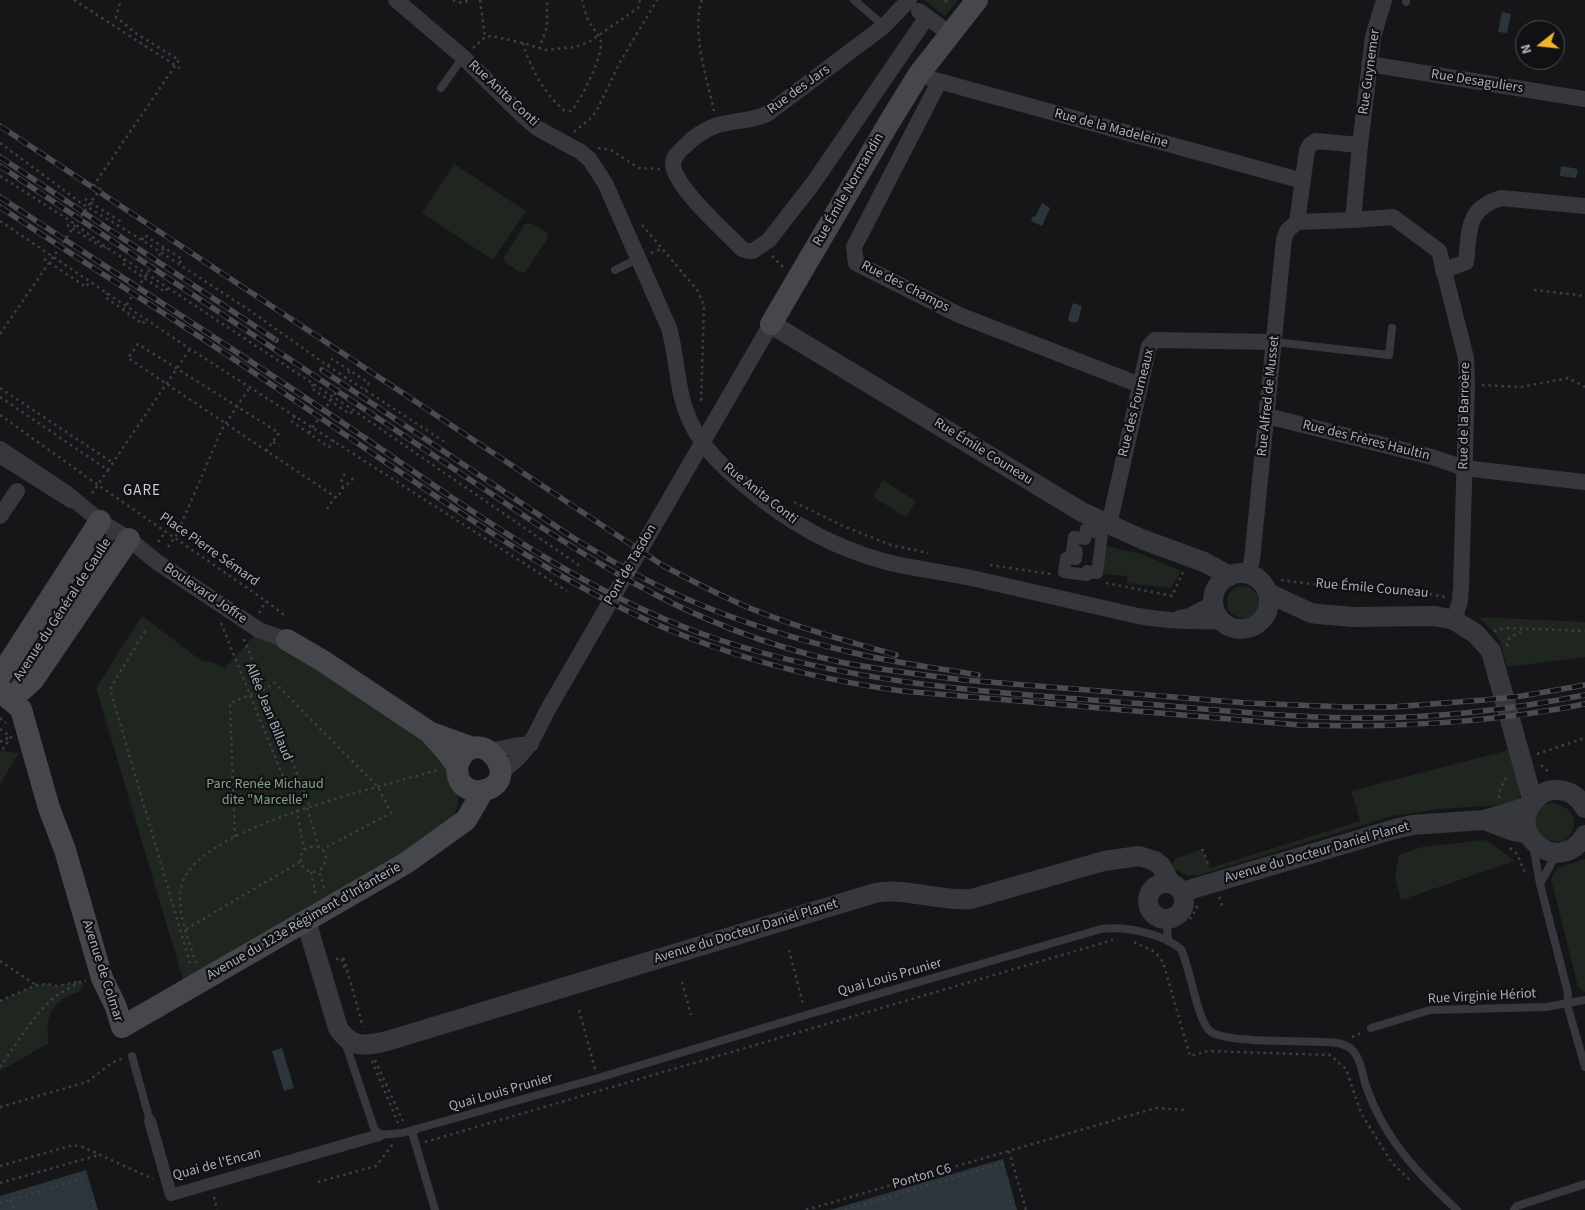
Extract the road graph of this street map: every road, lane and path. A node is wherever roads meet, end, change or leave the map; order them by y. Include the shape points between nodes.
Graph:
1 (74, 0) edge
2 (121, 0) edge
3 (396, 0) edge
4 (453, 0) edge
5 (470, 0) edge
6 (480, 0) edge
7 (547, 0) edge
8 (582, 0) edge
9 (640, 0) edge
10 (657, 0) edge
11 (702, 0) edge
12 (854, 0) edge
13 (976, 0) edge
14 (1384, 0) edge
15 (907, 1) edge
16 (927, 17) junction
17 (884, 26) junction
18 (950, 34) junction
19 (599, 36) junction
20 (485, 38) junction
21 (523, 42) junction
22 (539, 49) junction
23 (463, 57) junction
24 (1369, 64) junction
25 (176, 66) junction
26 (181, 69) dead end
27 (929, 78) junction
28 (441, 88) dead end
29 (1585, 99) edge
30 (716, 125) junction
31 (574, 132) dead end
32 (0, 143) edge
33 (1360, 145) junction
34 (601, 152) dead end
35 (674, 170) junction
36 (0, 176) edge
37 (1303, 181) junction
38 (90, 202) junction
39 (84, 205) junction
40 (1585, 206) edge
41 (1353, 220) junction
42 (0, 221) edge
43 (72, 222) junction
44 (1297, 222) junction
45 (640, 223) dead end
46 (117, 226) junction
47 (72, 228) junction
48 (142, 240) junction
49 (106, 247) junction
50 (164, 248) junction
51 (766, 251) dead end
52 (50, 255) junction
53 (639, 258) junction
54 (125, 259) junction
55 (49, 263) junction
56 (178, 265) junction
57 (785, 268) dead end
58 (615, 270) dead end
59 (1443, 270) junction
60 (145, 278) junction
61 (90, 282) junction
62 (168, 288) junction
63 (1534, 290) dead end
64 (108, 293) junction
65 (1585, 296) edge
66 (123, 310) junction
67 (146, 318) junction
68 (771, 324) junction
69 (1392, 328) dead end
70 (0, 334) edge
71 (1274, 342) junction
72 (190, 349) junction
73 (328, 366) junction
74 (177, 369) junction
75 (350, 371) junction
76 (167, 384) junction
77 (313, 384) junction
78 (1468, 384) junction
79 (1140, 385) junction
80 (250, 387) junction
81 (1585, 387) edge
82 (0, 388) edge
83 (734, 388) joint
84 (365, 391) junction
85 (0, 397) edge
86 (330, 401) junction
87 (237, 407) junction
88 (352, 410) junction
89 (702, 410) dead end
90 (0, 415) edge
91 (295, 415) junction
92 (1267, 416) junction
93 (226, 424) junction
94 (309, 433) junction
95 (334, 440) junction
96 (273, 442) junction
97 (448, 444) dead end
98 (279, 446) dead end
99 (0, 449) edge
100 (266, 451) junction
101 (0, 460) edge
102 (113, 463) junction
103 (1464, 468) junction
104 (108, 470) junction
105 (346, 471) dead end
106 (355, 477) dead end
107 (1585, 482) edge
108 (98, 485) junction
109 (343, 488) junction
110 (17, 490) dead end
111 (335, 497) junction
112 (790, 500) dead end
113 (327, 509) dead end
114 (0, 516) edge
115 (1109, 525) junction
116 (115, 530) junction
117 (175, 538) junction
118 (168, 547) dead end
119 (928, 553) dead end
120 (1196, 560) junction
121 (985, 564) dead end
122 (580, 566) dead end
123 (1064, 572) joint
124 (1051, 574) dead end
125 (1099, 582) dead end
126 (1272, 586) junction
127 (567, 591) dead end
128 (1226, 592) junction
129 (266, 601) junction
130 (1460, 601) junction
131 (1311, 613) junction
132 (284, 615) dead end
133 (1262, 619) junction
134 (254, 620) junction
135 (1454, 620) junction
136 (221, 622) dead end
137 (1525, 629) junction
138 (145, 631) dead end
139 (1493, 631) dead end
140 (1585, 631) edge
141 (287, 640) joint
142 (1500, 660) junction
143 (263, 690) junction
144 (2, 692) edge
145 (250, 695) junction
146 (0, 729) edge
147 (429, 732) junction
148 (11, 737) junction
149 (0, 742) edge
150 (531, 744) junction
151 (481, 750) junction
152 (0, 753) edge
153 (1521, 761) junction
154 (451, 772) junction
155 (500, 773) junction
156 (378, 787) junction
157 (1556, 790) junction
158 (483, 791) junction
159 (1531, 804) junction
160 (308, 808) junction
161 (1585, 808) edge
162 (297, 811) junction
163 (1484, 820) junction
164 (448, 834) junction
165 (235, 837) junction
166 (1531, 838) junction
167 (1584, 839) edge
168 (304, 848) junction
169 (1509, 848) dead end
170 (323, 849) dead end
171 (1557, 853) junction
172 (300, 862) junction
173 (319, 871) dead end
174 (311, 872) junction
175 (1540, 884) junction
176 (1169, 888) junction
177 (317, 899) dead end
178 (1163, 919) junction
179 (306, 921) junction
180 (186, 929) junction
181 (1114, 940) dead end
182 (1132, 941) dead end
183 (1168, 941) junction
184 (789, 950) dead end
185 (334, 952) dead end
186 (342, 959) junction
187 (0, 961) edge
188 (199, 982) junction
189 (682, 982) dead end
190 (36, 985) junction
191 (1585, 1000) edge
192 (0, 1001) edge
193 (1567, 1004) junction
194 (578, 1010) dead end
195 (113, 1012) joint
196 (691, 1015) dead end
197 (806, 1015) junction
198 (1371, 1028) joint
199 (342, 1035) junction
200 (1339, 1043) junction
201 (367, 1045) junction
202 (132, 1056) joint
203 (0, 1067) edge
204 (1585, 1067) edge
205 (598, 1078) junction
206 (0, 1108) edge
207 (1184, 1110) dead end
208 (150, 1121) joint
209 (404, 1125) dead end
210 (412, 1132) junction
211 (402, 1133) junction
212 (379, 1135) junction
213 (416, 1145) junction
214 (1009, 1151) junction
215 (98, 1155) dead end
216 (1004, 1163) dead end
217 (0, 1166) edge
218 (84, 1178) dead end
219 (157, 1181) dead end
220 (318, 1182) dead end
221 (0, 1183) edge
222 (1413, 1183) dead end
223 (1585, 1184) edge
224 (11, 1200) junction
225 (92, 1200) dead end
226 (1010, 1200) dead end
227 (0, 1203) edge
228 (14, 1210) edge
229 (95, 1210) edge
230 (435, 1210) edge
231 (806, 1210) edge
232 (845, 1210) edge
233 (1013, 1210) edge
234 (1026, 1210) edge
235 (1457, 1210) edge
236 (1514, 1210) edge

1 - 25 path
2 - 25 path via 116,17 179,60
3 - 23 street, Rue Anita Conti
4 - 5 path via 462,3
6 - 20 path
7 - 22 path via 547,26
8 - 19 path via 588,21
9 - 19 path via 638,8
10 - 31 path via 620,62 597,110
11 - 30 path via 697,20 698,36
12 - 17 lane
13 - 18 main road, Rue Émile Normandin
14 - 24 street, Rue Guynemer
15 - 16 street
15 - 17 street, Rue des Jars
16 - 18 street
16 - 35 street via 814,182 769,240 753,251 742,249 699,205
17 - 30 street, Rue des Jars via 767,114
18 - 27 main road, Rue Émile Normandin
19 - 21 path via 600,56 574,108 567,111 558,106 539,80
19 - 22 path via 575,47
20 - 21 path via 491,36
20 - 23 path
21 - 22 path
23 - 28 lane
23 - 53 street, Rue Anita Conti via 537,128 590,160 605,183
24 - 29 street, Rue Desaguliers
24 - 33 street, Rue Guynemer
25 - 26 path
25 - 38 path via 94,185 100,189
27 - 37 street, Rue de la Madeleine
27 - 68 main road, Rue Émile Normandin via 890,121
27 - 79 street, Rue des Champs via 854,247 856,263 959,315
30 - 35 street, Rue des Jars via 693,138 678,153 674,158
32 - 39 path
33 - 37 street via 1310,144
33 - 41 street, Rue Guynemer
34 - 35 path via 597,148 611,150 639,168
36 - 43 path
37 - 44 street
38 - 39 path via 85,199
38 - 46 path via 120,221
38 - 47 path
39 - 46 path
40 - 59 street via 1501,198 1490,201 1474,215 1470,225 1466,262
41 - 44 street, Rue de la Barroère
41 - 59 street, Rue de la Barroère via 1393,218 1439,251
42 - 52 path
43 - 47 path via 67,225
43 - 49 path
44 - 71 street, Rue Alfred de Musset via 1286,231 1284,239
45 - 89 path via 698,292 704,306
46 - 48 path
47 - 49 path
47 - 55 path
48 - 50 path via 145,235
48 - 56 path
49 - 54 path
50 - 56 path via 182,259
50 - 60 path
51 - 57 path
52 - 55 path via 44,259
52 - 61 path
53 - 58 lane
53 - 128 street, Rue Anita Conti via 669,328 682,401 709,452 727,471 781,514 822,539 884,561 1162,620 1189,616
54 - 60 path via 122,263
54 - 62 path
55 - 61 path via 86,287
55 - 70 path
56 - 73 path
59 - 78 street, Rue de la Barroère via 1466,358
60 - 62 path via 165,292
60 - 66 path
61 - 64 path
62 - 77 path
63 - 65 path
64 - 66 path via 105,297
64 - 67 path
66 - 67 path via 143,324
67 - 72 path
68 - 83 street, Rue Émile Normandin
68 - 115 street, Rue Émile Couneau via 1082,512
69 - 71 lane via 1389,355
71 - 79 street, Rue des Fourneaux via 1155,340 1149,346
71 - 92 street, Rue Alfred de Musset
72 - 74 path
72 - 80 path
73 - 75 path via 332,359
73 - 84 path
74 - 76 path
74 - 76 path via 138,344 128,358
74 - 87 path
75 - 84 path via 370,384
75 - 86 path
76 - 93 path
76 - 102 path
77 - 86 path via 311,388
77 - 88 path
78 - 81 path via 1521,387 1568,378
78 - 103 street, Rue de la Barroère
79 - 115 street, Rue des Fourneaux
80 - 87 path
80 - 91 path
82 - 102 path
83 - 150 street, Pont de Tasdon
84 - 97 path
85 - 104 path
86 - 88 path via 350,414
86 - 94 path
87 - 93 path
87 - 96 path via 279,434
88 - 122 path
90 - 108 path
91 - 94 path via 291,422
91 - 95 path
92 - 103 street, Rue des Frères Haultin
92 - 128 street, Rue Alfred de Musset via 1252,560
93 - 100 path
93 - 117 path
94 - 95 path via 329,447
95 - 127 path
96 - 98 path
96 - 100 path
99 - 116 street, Boulevard Joffre
100 - 111 path
101 - 116 lane, Boulevard Joffre
102 - 104 path
103 - 107 street, Rue des Frères Haultin
103 - 130 street, Rue de la Barroère
104 - 108 path
105 - 109 path via 341,482
106 - 109 path
108 - 117 path, Place Pierre Sémard
109 - 111 path
110 - 114 street
111 - 113 path
112 - 119 path via 891,545
115 - 120 street, Rue Émile Couneau
116 - 134 street, Boulevard Joffre via 157,562
116 - 144 main road, Avenue du Général de Gaulle
116 - 144 main road, Avenue du Général de Gaulle via 33,680 22,690
117 - 118 path
117 - 129 path, Place Pierre Sémard
120 - 125 path via 1172,596
120 - 128 street, Rue Émile Couneau
121 - 124 path
123 - 123 street via 1066,558 1076,559 1077,551 1072,551 1074,537 1085,539 1086,529 1102,536 1097,573
126 - 128 street via 1264,585 1257,578
126 - 130 path, Rue Émile Couneau via 1415,591
126 - 131 street, Rue Émile Couneau
126 - 133 street via 1267,612
128 - 133 street, Rue Émile Couneau via 1229,626 1247,629
129 - 132 path, Place Pierre Sémard
129 - 134 path
130 - 135 street, Rue de la Barroère
131 - 133 street, Rue Émile Couneau
131 - 135 street, Rue Émile Couneau via 1354,617 1435,616
134 - 141 street, Boulevard Joffre via 259,630
134 - 143 path via 244,641
135 - 142 street, Rue Émile Couneau via 1476,634
136 - 145 path, Allée Jean Billaud
137 - 139 path
137 - 140 path
137 - 142 path via 1510,638
138 - 188 path via 110,689
141 - 147 main road, Boulevard Joffre
142 - 153 street, Rue Émile Couneau
143 - 145 path
143 - 156 path via 275,683
143 - 160 path
144 - 195 main road, Avenue de Colmar via 21,709
145 - 162 path, Allée Jean Billaud
145 - 165 path via 230,703
146 - 148 path
147 - 151 main road, Boulevard Joffre
147 - 154 main road, Boulevard Joffre
148 - 149 path
148 - 152 path
150 - 151 street
150 - 155 street
151 - 154 main road via 465,752
151 - 155 main road via 496,756
153 - 157 street via 1542,782
153 - 159 street
154 - 156 path
154 - 158 main road, Boulevard Joffre via 470,790
154 - 164 main road via 457,808
155 - 158 main road via 495,785
156 - 160 path
156 - 170 path via 391,814
157 - 159 street, Avenue du Docteur Daniel Planet via 1539,796
157 - 161 street via 1579,798
158 - 164 main road, Avenue du 123e Régiment d'Infanterie via 466,820
159 - 163 street, Avenue du Docteur Daniel Planet
159 - 166 street via 1526,815
160 - 162 path
160 - 168 path via 319,847
162 - 165 path
162 - 168 path, Allée Jean Billaud
163 - 166 street, Avenue du Docteur Daniel Planet
163 - 176 street, Avenue du Docteur Daniel Planet via 1412,825 1192,889
164 - 179 main road, Avenue du 123e Régiment d'Infanterie via 406,863
165 - 180 path via 202,857 186,875 180,895
166 - 171 street, Avenue du Docteur Daniel Planet via 1540,847
166 - 175 lane
167 - 171 street via 1566,852
168 - 172 path
169 - 175 path via 1517,854 1526,875 1534,884
171 - 175 lane
172 - 174 path
172 - 180 path
173 - 174 path
174 - 177 path
175 - 193 lane via 1568,992
176 - 178 street via 1151,893 1149,904 1154,914
176 - 178 street via 1184,899 1181,911 1172,918
176 - 201 street, Avenue du Docteur Daniel Planet via 1161,866 1139,856 1104,861 965,900 897,891 876,893
178 - 183 lane via 1167,924
179 - 188 main road, Avenue du 123e Régiment d'Infanterie
179 - 199 street
180 - 188 path
181 - 213 path
182 - 222 path via 1155,952 1163,962 1190,1056 1208,1051 1330,1055 1346,1069 1361,1113 1392,1163
183 - 197 lane, Quai Louis Prunier via 1123,928 1101,930
183 - 200 lane, Quai Louis Prunier via 1181,949 1204,1023 1215,1035 1230,1039
184 - 197 path
185 - 186 path via 336,959
186 - 201 path
186 - 201 path
187 - 190 path
188 - 195 main road, Avenue du 123e Régiment d'Infanterie via 157,1006
189 - 196 path
190 - 192 path
190 - 203 path via 66,985 82,981 59,994 40,1012
191 - 193 lane, Rue Virginie Hériot
193 - 198 lane, Rue Virginie Hériot via 1430,1010
193 - 204 lane
194 - 205 path
197 - 205 lane, Quai Louis Prunier
198 - 200 path
199 - 201 street via 353,1043
199 - 212 lane via 370,1120
200 - 235 lane via 1350,1049 1358,1060 1366,1087 1385,1127 1408,1160
201 - 209 path
201 - 211 path
202 - 206 path via 113,1062 87,1082
202 - 208 lane, Quai de l'Encan
205 - 210 lane, Quai Louis Prunier
207 - 214 path via 1156,1108
208 - 212 street, Quai de l'Encan via 172,1195
210 - 211 lane, Quai Louis Prunier
210 - 213 lane
211 - 212 lane, Quai Louis Prunier
211 - 220 path via 376,1166
213 - 230 lane
214 - 231 path
214 - 234 path
215 - 221 path
216 - 232 path, Ponton C6
217 - 219 path via 73,1145
218 - 224 path
223 - 236 lane via 1516,1206
224 - 227 path
224 - 228 path
225 - 229 path
226 - 233 path

